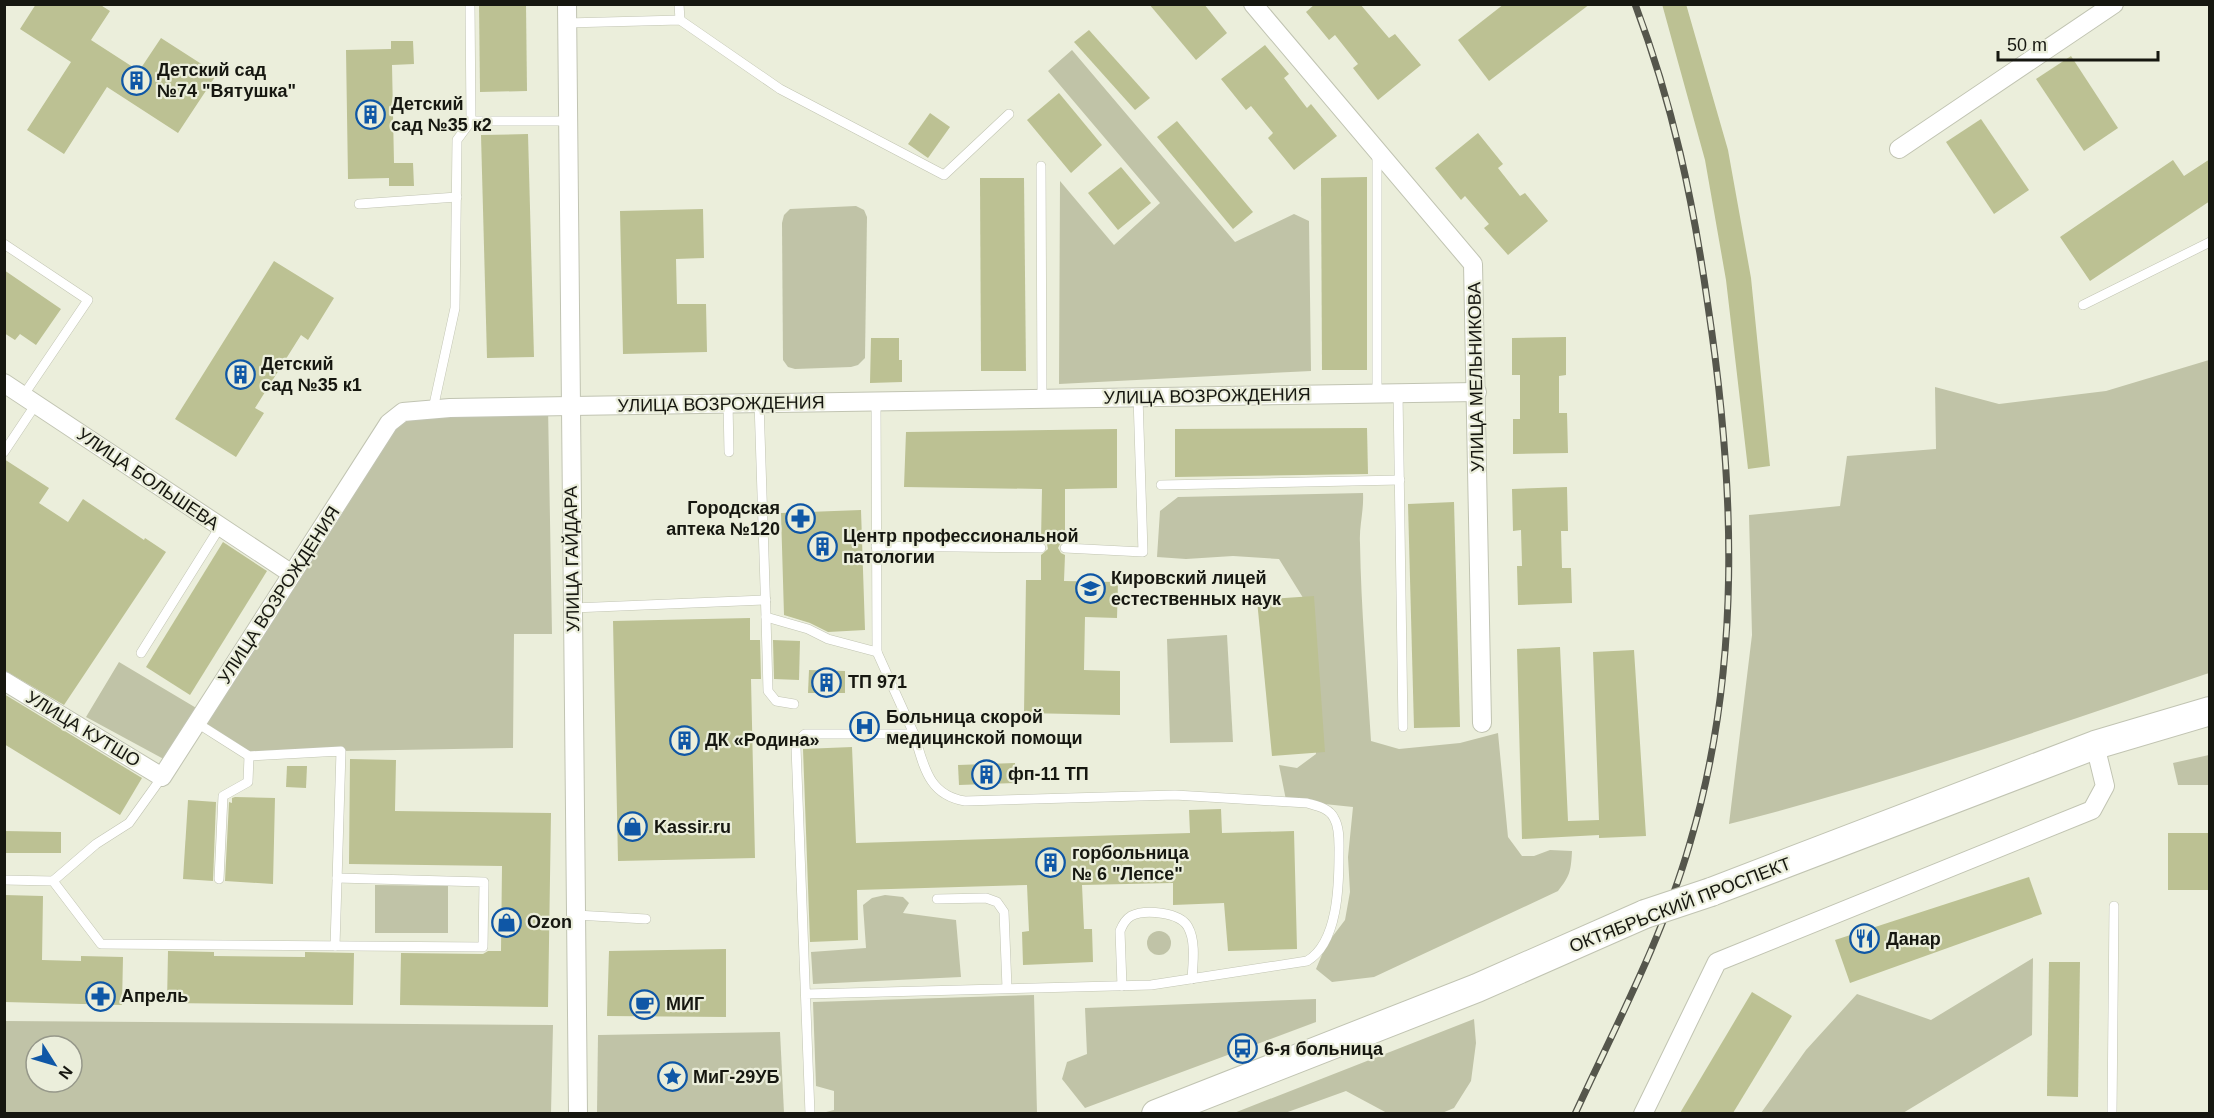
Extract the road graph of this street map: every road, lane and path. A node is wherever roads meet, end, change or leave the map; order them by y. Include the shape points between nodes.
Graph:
1 (470, 4) edge
2 (567, 4) edge
3 (680, 4) edge
4 (1253, 4) edge
5 (2114, 4) edge
6 (680, 20) junction
7 (567, 23) junction
8 (1009, 114) dead end
9 (568, 121) junction
10 (471, 122) junction
11 (1899, 149) dead end
12 (1377, 150) junction
13 (1041, 166) dead end
14 (457, 197) junction
15 (359, 204) dead end
16 (2210, 242) edge
17 (4, 244) edge
18 (2083, 305) dead end
19 (4, 383) edge
20 (1477, 392) junction
21 (1377, 393) junction
22 (1398, 393) junction
23 (1138, 397) junction
24 (1042, 399) junction
25 (30, 400) junction
26 (759, 402) junction
27 (876, 402) junction
28 (728, 403) junction
29 (571, 406) junction
30 (433, 409) junction
31 (4, 452) edge
32 (729, 452) dead end
33 (1400, 480) junction
34 (1161, 485) dead end
35 (220, 526) junction
36 (876, 546) junction
37 (1041, 548) dead end
38 (1065, 548) dead end
39 (292, 574) junction
40 (617, 594) dead end
41 (766, 600) junction
42 (618, 605) junction
43 (573, 608) junction
44 (766, 617) junction
45 (141, 652) dead end
46 (877, 652) junction
47 (4, 681) edge
48 (794, 704) dead end
49 (2210, 711) edge
50 (197, 723) junction
51 (1482, 723) dead end
52 (1403, 727) dead end
53 (914, 734) junction
54 (2095, 746) junction
55 (249, 756) junction
56 (162, 777) junction
57 (337, 878) junction
58 (219, 879) dead end
59 (4, 880) edge
60 (53, 881) junction
61 (936, 899) dead end
62 (2114, 906) dead end
63 (576, 915) junction
64 (646, 919) dead end
65 (335, 946) junction
66 (1192, 979) junction
67 (1122, 986) junction
68 (1007, 988) junction
69 (806, 994) junction
70 (578, 1113) edge
71 (810, 1113) edge
72 (1156, 1113) edge
73 (1643, 1113) edge
74 (2112, 1113) edge

1 - 10 lane
2 - 7 street, УЛИЦА ГАЙДАРА
3 - 6 lane
4 - 12 street, УЛИЦА МЕЛЬНИКОВА
5 - 11 street
6 - 7 lane
6 - 8 lane via 780,89 944,175
7 - 9 street, УЛИЦА ГАЙДАРА
9 - 10 lane
9 - 29 street, УЛИЦА ГАЙДАРА
10 - 14 lane via 457,140
12 - 20 street, УЛИЦА МЕЛЬНИКОВА via 1473,264
12 - 21 lane
13 - 24 lane
14 - 15 lane
14 - 30 lane via 455,308
16 - 18 lane
17 - 25 lane via 88,300
19 - 25 street, УЛИЦА БОЛЬШЕВА
20 - 22 street, УЛИЦА ВОЗРОЖДЕНИЯ
20 - 51 street, УЛИЦА МЕЛЬНИКОВА
21 - 22 street, УЛИЦА ВОЗРОЖДЕНИЯ
21 - 23 street, УЛИЦА ВОЗРОЖДЕНИЯ
22 - 33 lane
23 - 24 street, УЛИЦА ВОЗРОЖДЕНИЯ
23 - 38 lane via 1143,552
24 - 27 street, УЛИЦА ВОЗРОЖДЕНИЯ
25 - 31 lane
25 - 35 street, УЛИЦА БОЛЬШЕВА
26 - 27 street, УЛИЦА ВОЗРОЖДЕНИЯ
26 - 28 street, УЛИЦА ВОЗРОЖДЕНИЯ
26 - 41 lane
27 - 36 lane
28 - 29 street, УЛИЦА ВОЗРОЖДЕНИЯ
28 - 32 lane
29 - 30 street, УЛИЦА ВОЗРОЖДЕНИЯ
29 - 43 street, УЛИЦА ГАЙДАРА
30 - 39 street, УЛИЦА ВОЗРОЖДЕНИЯ via 403,412 389,423
33 - 34 lane
33 - 52 lane
35 - 39 street, УЛИЦА БОЛЬШЕВА
35 - 45 lane
36 - 37 lane
36 - 46 lane
39 - 50 street, УЛИЦА ВОЗРОЖДЕНИЯ
40 - 42 lane
41 - 42 lane
41 - 44 lane
42 - 43 lane
43 - 63 street, УЛИЦА ГАЙДАРА
44 - 46 lane
44 - 48 lane via 768,691 776,700
46 - 53 lane
47 - 56 street, УЛИЦА КУТШО
49 - 54 main road, ОКТЯБРЬСКИЙ ПРОСПЕКТ
50 - 55 lane
50 - 56 street, УЛИЦА ВОЗРОЖДЕНИЯ
53 - 66 lane via 934,785 954,799 1174,795 1307,803 1327,810 1335,818 1339,838 1339,885 1334,918 1319,951 1307,961
53 - 69 lane via 813,732 798,740
54 - 72 main road, ОКТЯБРЬСКИЙ ПРОСПЕКТ, bridge via 1645,914 1477,988
54 - 73 street via 2105,786 2092,810 1717,962
55 - 57 lane via 341,751
55 - 58 lane via 248,782 223,796
56 - 60 lane via 129,823 96,844
57 - 65 lane
57 - 65 lane via 484,882 483,947
59 - 60 lane
60 - 65 lane via 101,944
61 - 68 lane via 986,898 997,902 1004,912
62 - 74 lane
63 - 64 lane
63 - 70 street, УЛИЦА ГАЙДАРА
66 - 67 lane
66 - 67 lane via 1192,935 1187,925 1178,917 1157,912 1131,916 1123,924
67 - 68 lane
68 - 69 lane
69 - 71 lane

